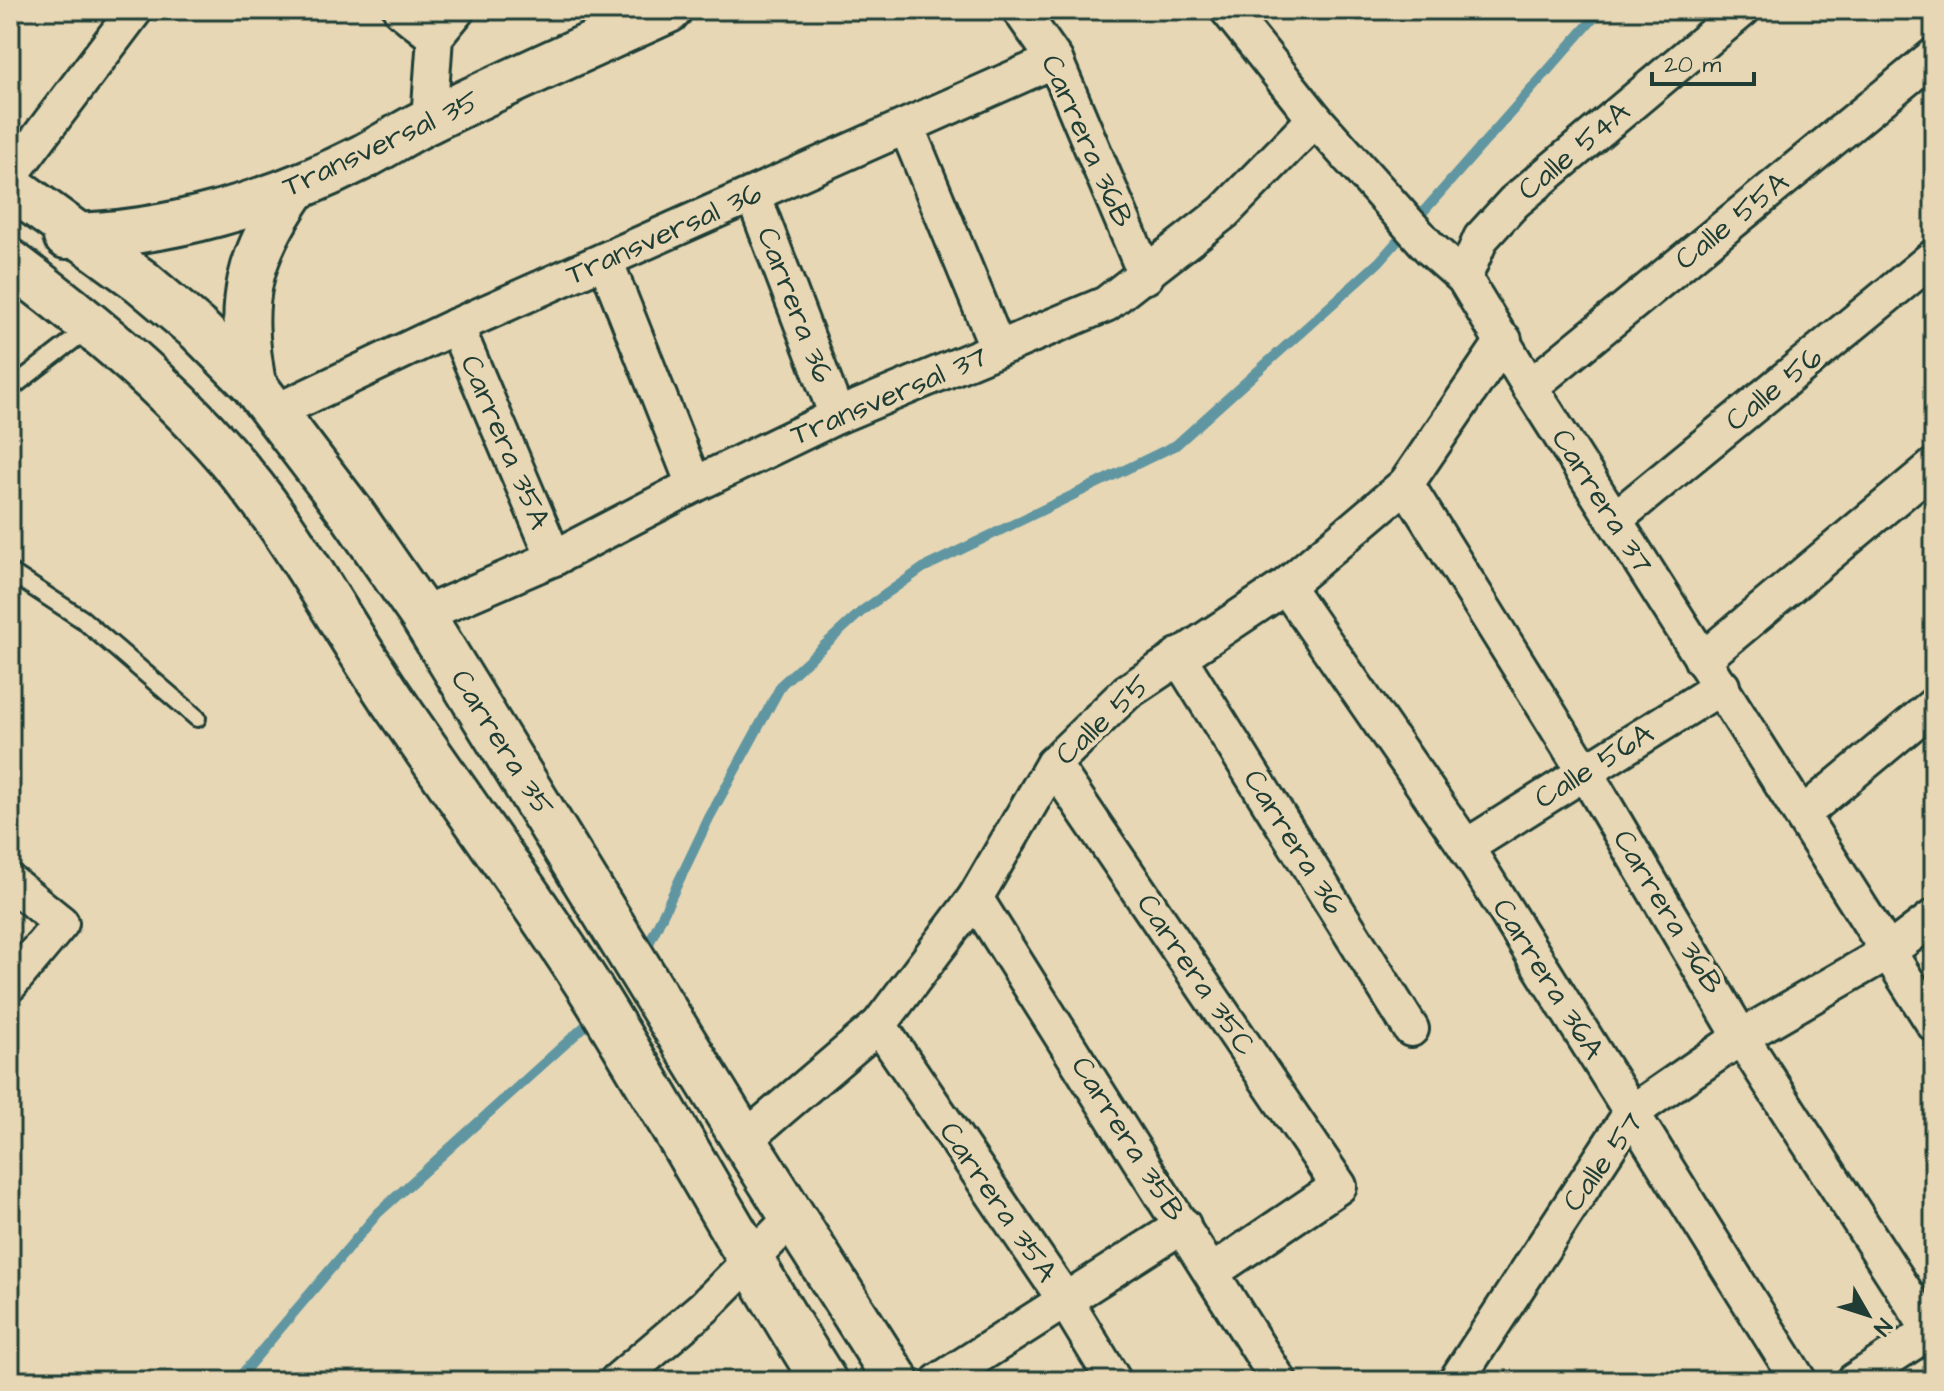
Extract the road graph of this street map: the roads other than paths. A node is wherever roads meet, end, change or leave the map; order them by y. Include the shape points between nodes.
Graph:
1 (135, 10) edge
2 (401, 10) edge
3 (457, 10) edge
4 (669, 10) edge
5 (1020, 10) edge
6 (1228, 10) edge
7 (1742, 10) edge
8 (435, 37) junction
9 (1934, 56) edge
10 (1055, 60) junction
11 (1315, 119) junction
12 (429, 120) junction
13 (907, 128) junction
14 (10, 176) edge
15 (10, 186) edge
16 (295, 188) junction
17 (753, 195) junction
18 (10, 236) edge
19 (79, 236) junction
20 (1934, 257) edge
21 (605, 260) junction
22 (10, 262) edge
23 (1146, 276) junction
24 (1464, 278) junction
25 (94, 325) junction
26 (456, 326) junction
27 (1504, 340) junction
28 (998, 349) junction
29 (1530, 387) junction
30 (10, 389) edge
31 (264, 398) junction
32 (837, 416) junction
33 (1934, 466) edge
34 (1406, 484) junction
35 (694, 485) junction
36 (1614, 520) junction
37 (554, 558) junction
38 (10, 572) edge
39 (1286, 586) junction
40 (422, 615) junction
41 (1178, 656) junction
42 (1712, 673) junction
43 (1934, 705) edge
44 (197, 718) dead end
45 (1053, 764) junction
46 (1585, 772) junction
47 (1803, 814) junction
48 (1466, 847) junction
49 (10, 882) edge
50 (975, 898) junction
51 (1934, 917) edge
52 (1888, 952) junction
53 (10, 984) edge
54 (1934, 1024) edge
55 (879, 1025) junction
56 (1411, 1029) dead end
57 (1741, 1037) junction
58 (1631, 1113) junction
59 (744, 1140) junction
60 (793, 1217) junction
61 (1183, 1225) junction
62 (750, 1263) junction
63 (1212, 1272) junction
64 (1065, 1300) junction
65 (1930, 1324) edge
66 (617, 1381) edge
67 (824, 1381) edge
68 (897, 1381) edge
69 (939, 1381) edge
70 (1114, 1381) edge
71 (1279, 1381) edge
72 (1456, 1381) edge
73 (1799, 1381) edge
74 (1854, 1381) edge

1 - 14 street
2 - 8 street
3 - 8 street
4 - 12 street, Transversal 35
5 - 10 street, Carrera 36B
6 - 11 street, Carrera 37
7 - 24 street, Calle 54A via 1514,202 1481,238
8 - 12 street
9 - 29 street, Calle 55A
10 - 13 street, Transversal 36
10 - 23 street, Carrera 36B
11 - 23 street, Transversal 37 via 1224,212
11 - 24 street, Carrera 37 via 1430,248
12 - 16 street, Transversal 35
13 - 17 street, Transversal 36
13 - 28 street
15 - 19 street, Carrera 35
16 - 19 street, Transversal 35 via 161,226
16 - 31 street via 266,231 249,280 244,333
17 - 21 street, Transversal 36
17 - 32 street, Carrera 36
18 - 19 street, Transversal 35
19 - 31 street, Carrera 35 via 199,330
20 - 36 street, Calle 56
21 - 26 street, Transversal 36
21 - 35 street
22 - 25 street
23 - 28 street, Transversal 37 via 1106,304
24 - 27 street, Carrera 37
25 - 30 lane
25 - 62 street via 194,420 276,518 372,671 590,990
26 - 31 street, Transversal 36
26 - 37 street, Carrera 35A
27 - 29 street, Carrera 37
27 - 34 street, Calle 55
28 - 32 street, Transversal 37
29 - 36 street, Carrera 37
31 - 40 street, Carrera 35
32 - 35 street, Transversal 37
33 - 42 street, Calle 56A
34 - 39 street, Calle 55
34 - 46 street, Carrera 36B
35 - 37 street, Transversal 37
36 - 42 street, Carrera 37
37 - 40 street, Transversal 37
38 - 44 lane via 82,619
39 - 41 street, Calle 55
39 - 48 street, Carrera 36A
40 - 59 street, Carrera 35
41 - 45 street, Calle 55 via 1127,692
41 - 56 street, Carrera 36
42 - 46 street, Calle 56A
42 - 47 street, Carrera 37
43 - 47 street
45 - 50 street, Calle 55
45 - 63 street, Carrera 35C via 1339,1186
46 - 48 street, Calle 56A
46 - 57 street, Carrera 36B
47 - 52 street, Carrera 37
48 - 58 street, Carrera 36A
49 - 53 street via 61,923
50 - 55 street, Calle 55
50 - 61 street, Carrera 35B
51 - 52 street, Calle 57
52 - 54 street, Carrera 37
52 - 57 street, Calle 57
55 - 59 street, Calle 55
55 - 64 street, Carrera 35A
57 - 58 street, Calle 57
57 - 65 street, Carrera 36B
58 - 72 street, Calle 57
58 - 73 street, Carrera 36A
59 - 60 street, Carrera 35
60 - 62 street
60 - 68 street, Carrera 35
61 - 63 street, Carrera 35B
61 - 64 street
62 - 66 street
62 - 67 street
63 - 71 street, Carrera 35B
64 - 69 street
64 - 70 street, Carrera 35A
65 - 74 street

